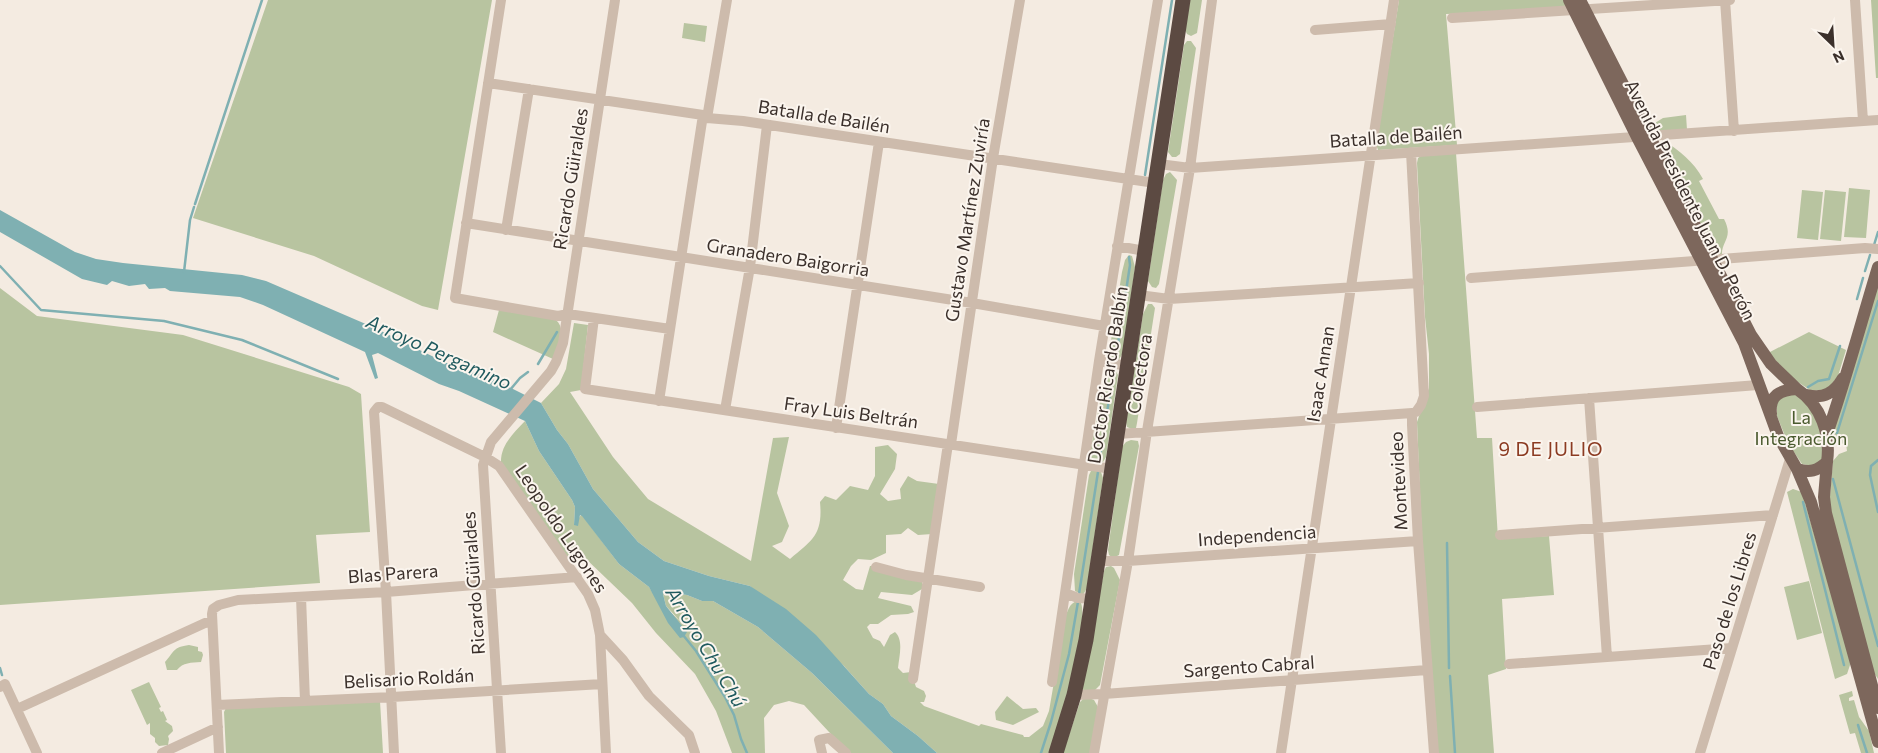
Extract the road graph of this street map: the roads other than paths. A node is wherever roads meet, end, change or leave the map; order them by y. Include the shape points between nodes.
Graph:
1 (501, 0) edge
2 (615, 0) edge
3 (727, 0) edge
4 (1020, 0) edge
5 (1158, 0) edge
6 (1183, 0) edge
7 (1212, 0) edge
8 (1394, 0) edge
9 (1725, 0) edge
10 (1730, 0) edge
11 (1855, 0) edge
12 (1577, 5) edge
13 (1452, 18) dead end
14 (1391, 24) junction
15 (1315, 30) dead end
16 (488, 82) junction
17 (529, 89) junction
18 (600, 98) junction
19 (705, 116) junction
20 (1878, 120) edge
21 (1864, 121) junction
22 (767, 125) junction
23 (1734, 131) junction
24 (1643, 137) junction
25 (880, 142) junction
26 (1412, 152) junction
27 (1370, 155) junction
28 (993, 158) junction
29 (1159, 164) junction
30 (1190, 168) junction
31 (1128, 179) junction
32 (1156, 183) junction
33 (466, 223) junction
34 (506, 230) junction
35 (578, 240) junction
36 (1117, 246) junction
37 (1878, 249) edge
38 (1145, 251) junction
39 (682, 258) junction
40 (1707, 261) junction
41 (750, 267) junction
42 (1878, 267) edge
43 (1471, 278) dead end
44 (1419, 282) junction
45 (858, 285) junction
46 (1350, 287) junction
47 (1139, 295) junction
48 (1169, 298) junction
49 (972, 303) junction
50 (568, 314) junction
51 (594, 318) junction
52 (1104, 326) junction
53 (670, 330) junction
54 (1099, 361) junction
55 (1128, 366) junction
56 (1845, 374) junction
57 (1758, 385) junction
58 (1802, 392) junction
59 (1589, 398) junction
60 (659, 401) junction
61 (1477, 407) dead end
62 (725, 410) junction
63 (1412, 413) junction
64 (1331, 417) junction
65 (1771, 419) junction
66 (836, 428) junction
67 (1147, 431) junction
68 (1118, 434) junction
69 (1827, 434) junction
70 (950, 444) junction
71 (485, 457) junction
72 (1827, 462) junction
73 (1794, 464) junction
74 (1083, 465) junction
75 (1112, 469) junction
76 (1773, 515) junction
77 (1599, 528) junction
78 (1500, 535) dead end
79 (1418, 541) junction
80 (1311, 548) junction
81 (1099, 561) junction
82 (1128, 562) junction
83 (876, 567) dead end
84 (577, 577) junction
85 (928, 578) junction
86 (491, 584) junction
87 (980, 587) dead end
88 (386, 592) junction
89 (1065, 593) junction
90 (301, 596) junction
91 (1092, 599) junction
92 (212, 622) junction
93 (600, 635) junction
94 (1732, 648) junction
95 (1607, 657) junction
96 (1509, 664) dead end
97 (1427, 670) junction
98 (913, 679) dead end
99 (1292, 680) junction
100 (1052, 682) dead end
101 (602, 684) junction
102 (3, 685) edge
103 (497, 691) junction
104 (1104, 694) junction
105 (1074, 695) junction
106 (392, 697) junction
107 (305, 701) junction
108 (217, 705) junction
109 (1878, 708) edge
110 (17, 709) junction
111 (218, 727) junction
112 (1878, 742) edge
113 (37, 753) edge
114 (162, 753) edge
115 (219, 753) edge
116 (394, 753) edge
117 (500, 753) edge
118 (606, 753) edge
119 (695, 753) edge
120 (822, 753) edge
121 (846, 753) edge
122 (1056, 753) edge
123 (1094, 753) edge
124 (1281, 753) edge
125 (1434, 753) edge
126 (1700, 753) edge

1 - 16 street
2 - 18 street, Ricardo Güiraldes
3 - 19 street
4 - 28 street, Gustavo Martínez Zuviría
5 - 31 street
6 - 29 highway, Doctor Ricardo Balbín
7 - 30 street, Colectora
8 - 14 street, Isaac Annan
9 - 10 street
9 - 12 street
9 - 23 street
11 - 21 street
12 - 13 street
12 - 24 main road, Avenida Presidente Juan D. Perón
14 - 15 street
14 - 27 street, Isaac Annan
16 - 17 street, Batalla de Bailén
16 - 33 street
17 - 18 street, Batalla de Bailén
17 - 34 street
18 - 19 street, Batalla de Bailén
18 - 35 street, Ricardo Güiraldes
19 - 22 street, Batalla de Bailén
19 - 39 street
20 - 21 street, Batalla de Bailén
21 - 23 street, Batalla de Bailén
22 - 25 street, Batalla de Bailén
22 - 41 street
23 - 24 street, Batalla de Bailén
24 - 26 street, Batalla de Bailén
24 - 40 main road, Avenida Presidente Juan D. Perón
25 - 28 street, Batalla de Bailén
25 - 45 street
26 - 27 street, Batalla de Bailén
26 - 44 street, Montevideo
27 - 30 street, Batalla de Bailén
27 - 46 street, Isaac Annan
28 - 31 street, Batalla de Bailén
28 - 49 street, Gustavo Martínez Zuviría
29 - 30 street, Batalla de Bailén
29 - 32 highway, Doctor Ricardo Balbín
30 - 48 street, Colectora
31 - 32 street, Batalla de Bailén
31 - 36 street
32 - 38 highway, Doctor Ricardo Balbín
33 - 34 street, Granadero Baigorria
33 - 50 street via 455,298 558,316
34 - 35 street, Granadero Baigorria
35 - 39 street, Granadero Baigorria
35 - 50 street, Ricardo Güiraldes
36 - 38 street
36 - 52 street
37 - 40 street
38 - 47 highway, Doctor Ricardo Balbín
39 - 41 street, Granadero Baigorria
39 - 53 street
40 - 43 street
40 - 57 main road, Avenida Presidente Juan D. Perón via 1744,343
40 - 58 main road, Avenida Presidente Juan D. Perón via 1760,350 1781,375
41 - 45 street, Granadero Baigorria
41 - 62 street
42 - 56 main road
44 - 46 street
44 - 63 street, Montevideo via 1424,396 1422,405
45 - 49 street, Granadero Baigorria
45 - 66 street
46 - 48 street
46 - 64 street, Isaac Annan
47 - 48 street
47 - 55 highway, Doctor Ricardo Balbín
48 - 67 street, Colectora
49 - 52 street, Granadero Baigorria
49 - 70 street, Gustavo Martínez Zuviría
50 - 51 street
50 - 71 street, Ricardo Güiraldes via 563,343 551,371 490,442
51 - 53 street
51 - 60 street, Fray Luis Beltrán via 585,389
52 - 54 street
53 - 60 street
54 - 55 street
54 - 74 street
55 - 68 highway, Doctor Ricardo Balbín
56 - 58 main road via 1838,386 1823,396
56 - 69 main road
57 - 59 street
57 - 65 main road, Avenida Presidente Juan D. Perón
58 - 65 main road via 1779,392 1770,406
58 - 69 main road, Avenida Presidente Juan D. Perón via 1821,417
59 - 61 street
59 - 77 street
60 - 62 street, Fray Luis Beltrán
62 - 66 street, Fray Luis Beltrán
63 - 64 street
63 - 79 street, Montevideo
64 - 67 street
64 - 80 street, Isaac Annan
65 - 73 main road, Avenida Presidente Juan D. Perón
66 - 70 street, Fray Luis Beltrán
67 - 68 street
67 - 82 street, Colectora
68 - 75 highway, Doctor Ricardo Balbín
69 - 72 main road, Avenida Presidente Juan D. Perón
70 - 74 street, Fray Luis Beltrán
70 - 85 street, Gustavo Martínez Zuviría
71 - 84 street, Leopoldo Lugones via 499,466
71 - 86 street, Ricardo Güiraldes via 483,480
71 - 88 street, Leopoldo Lugones via 382,407 375,408
72 - 73 main road via 1813,471
72 - 109 main road, Avenida Presidente Juan D. Perón via 1826,514
73 - 76 street, Paso de los Libres
73 - 112 main road, Avenida Presidente Juan D. Perón via 1816,515
74 - 75 street, Fray Luis Beltrán
74 - 89 street
75 - 81 highway, Doctor Ricardo Balbín
76 - 77 street
76 - 94 street, Paso de los Libres
77 - 78 street
77 - 95 street
79 - 80 street, Independencia
79 - 97 street, Montevideo
80 - 82 street, Independencia
80 - 99 street, Isaac Annan
81 - 82 street, Independencia
81 - 91 highway, Doctor Ricardo Balbín
82 - 104 street, Colectora
83 - 85 street
84 - 86 street, Blas Parera
84 - 93 street, Leopoldo Lugones via 595,610
85 - 87 street
85 - 98 street, Gustavo Martínez Zuviría
86 - 88 street, Blas Parera
86 - 103 street, Ricardo Güiraldes
88 - 90 street, Blas Parera
88 - 106 street
89 - 91 street
89 - 100 street
90 - 92 street, Blas Parera via 219,604 213,609
90 - 107 street
91 - 105 highway, Doctor Ricardo Balbín
92 - 108 street
92 - 110 street
93 - 101 street, Leopoldo Lugones
93 - 119 street via 649,696 689,735
94 - 95 street
94 - 126 street, Paso de los Libres
95 - 96 street
97 - 99 street, Sargento Cabral
97 - 125 street, Montevideo
99 - 104 street, Sargento Cabral
99 - 124 street, Isaac Annan
101 - 103 street, Belisario Roldán
101 - 118 street, Leopoldo Lugones
102 - 110 street
103 - 106 street, Belisario Roldán
103 - 117 street, Ricardo Güiraldes
104 - 105 street, Sargento Cabral
104 - 123 street, Colectora
105 - 122 highway, Doctor Ricardo Balbín
106 - 107 street, Belisario Roldán
106 - 116 street
107 - 108 street, Belisario Roldán
108 - 111 street
110 - 113 street
111 - 114 street
111 - 115 street
120 - 121 street via 820,740 829,738

